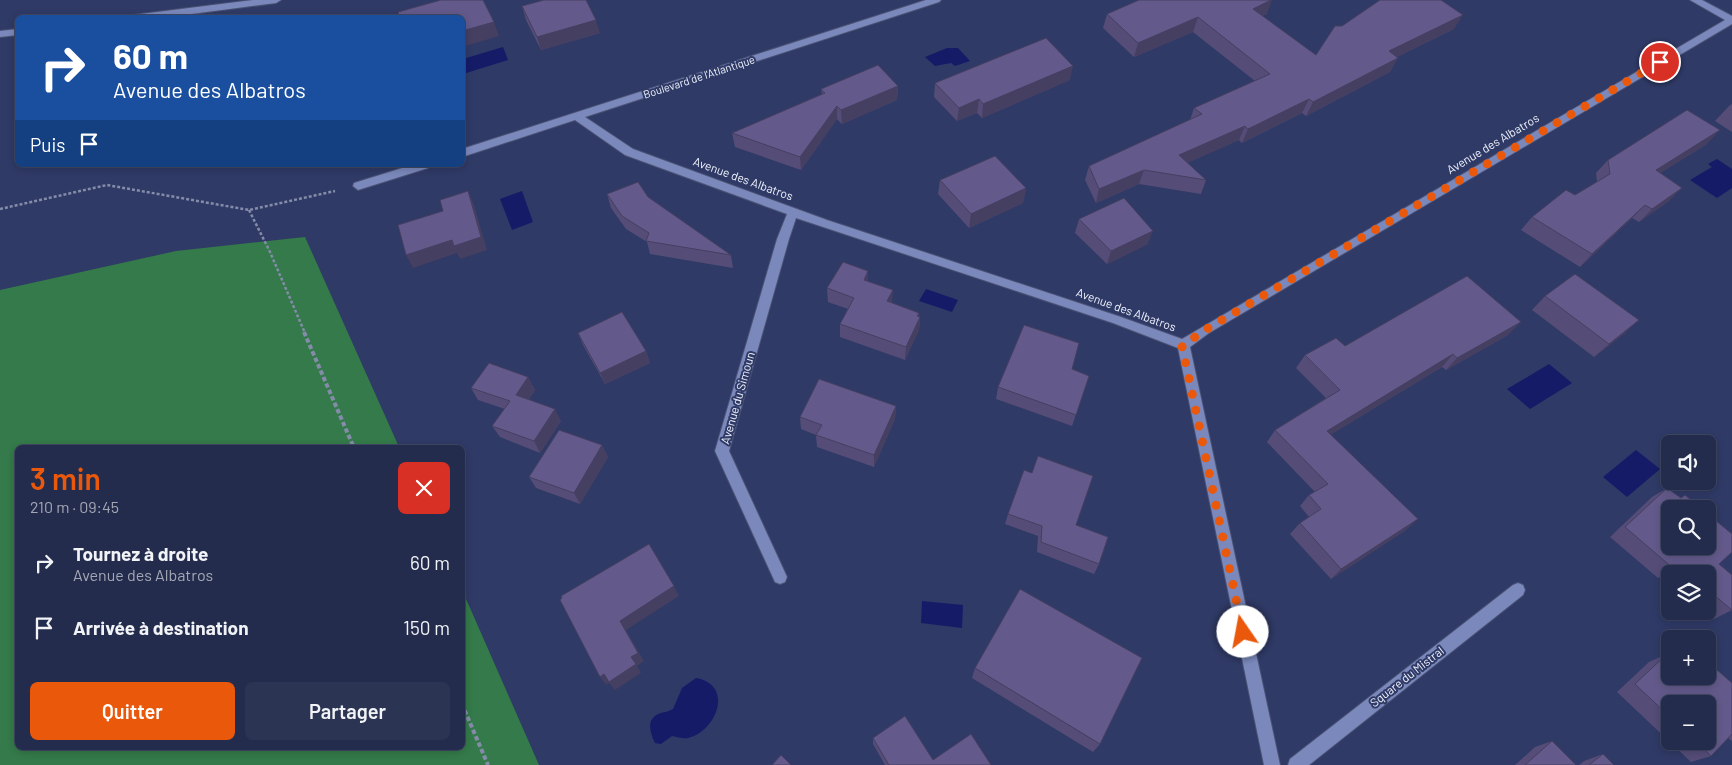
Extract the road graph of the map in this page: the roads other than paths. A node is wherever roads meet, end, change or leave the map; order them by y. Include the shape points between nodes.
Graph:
1 (276, 0) edge
2 (936, 0) edge
3 (1695, 0) edge
4 (157, 15) edge
5 (1732, 20) edge
6 (15, 32) edge
7 (0, 34) edge
8 (577, 117) junction
9 (465, 152) edge
10 (418, 167) edge
11 (358, 186) road end
12 (793, 212) junction
13 (1182, 346) junction
14 (780, 577) dead end
15 (1518, 590) dead end
16 (1272, 765) edge
17 (1296, 765) edge

1 - 4 street
2 - 8 street, Boulevard de l'Atlantique
3 - 5 street
5 - 13 street, Avenue des Albatros
6 - 7 street
8 - 9 street, Boulevard de l'Atlantique
8 - 12 street, Avenue des Albatros via 629,152
10 - 11 street
12 - 13 street, Avenue des Albatros via 1116,320
12 - 14 street, Avenue du Simoun via 722,451
13 - 16 street
15 - 17 street, Square du Mistral

